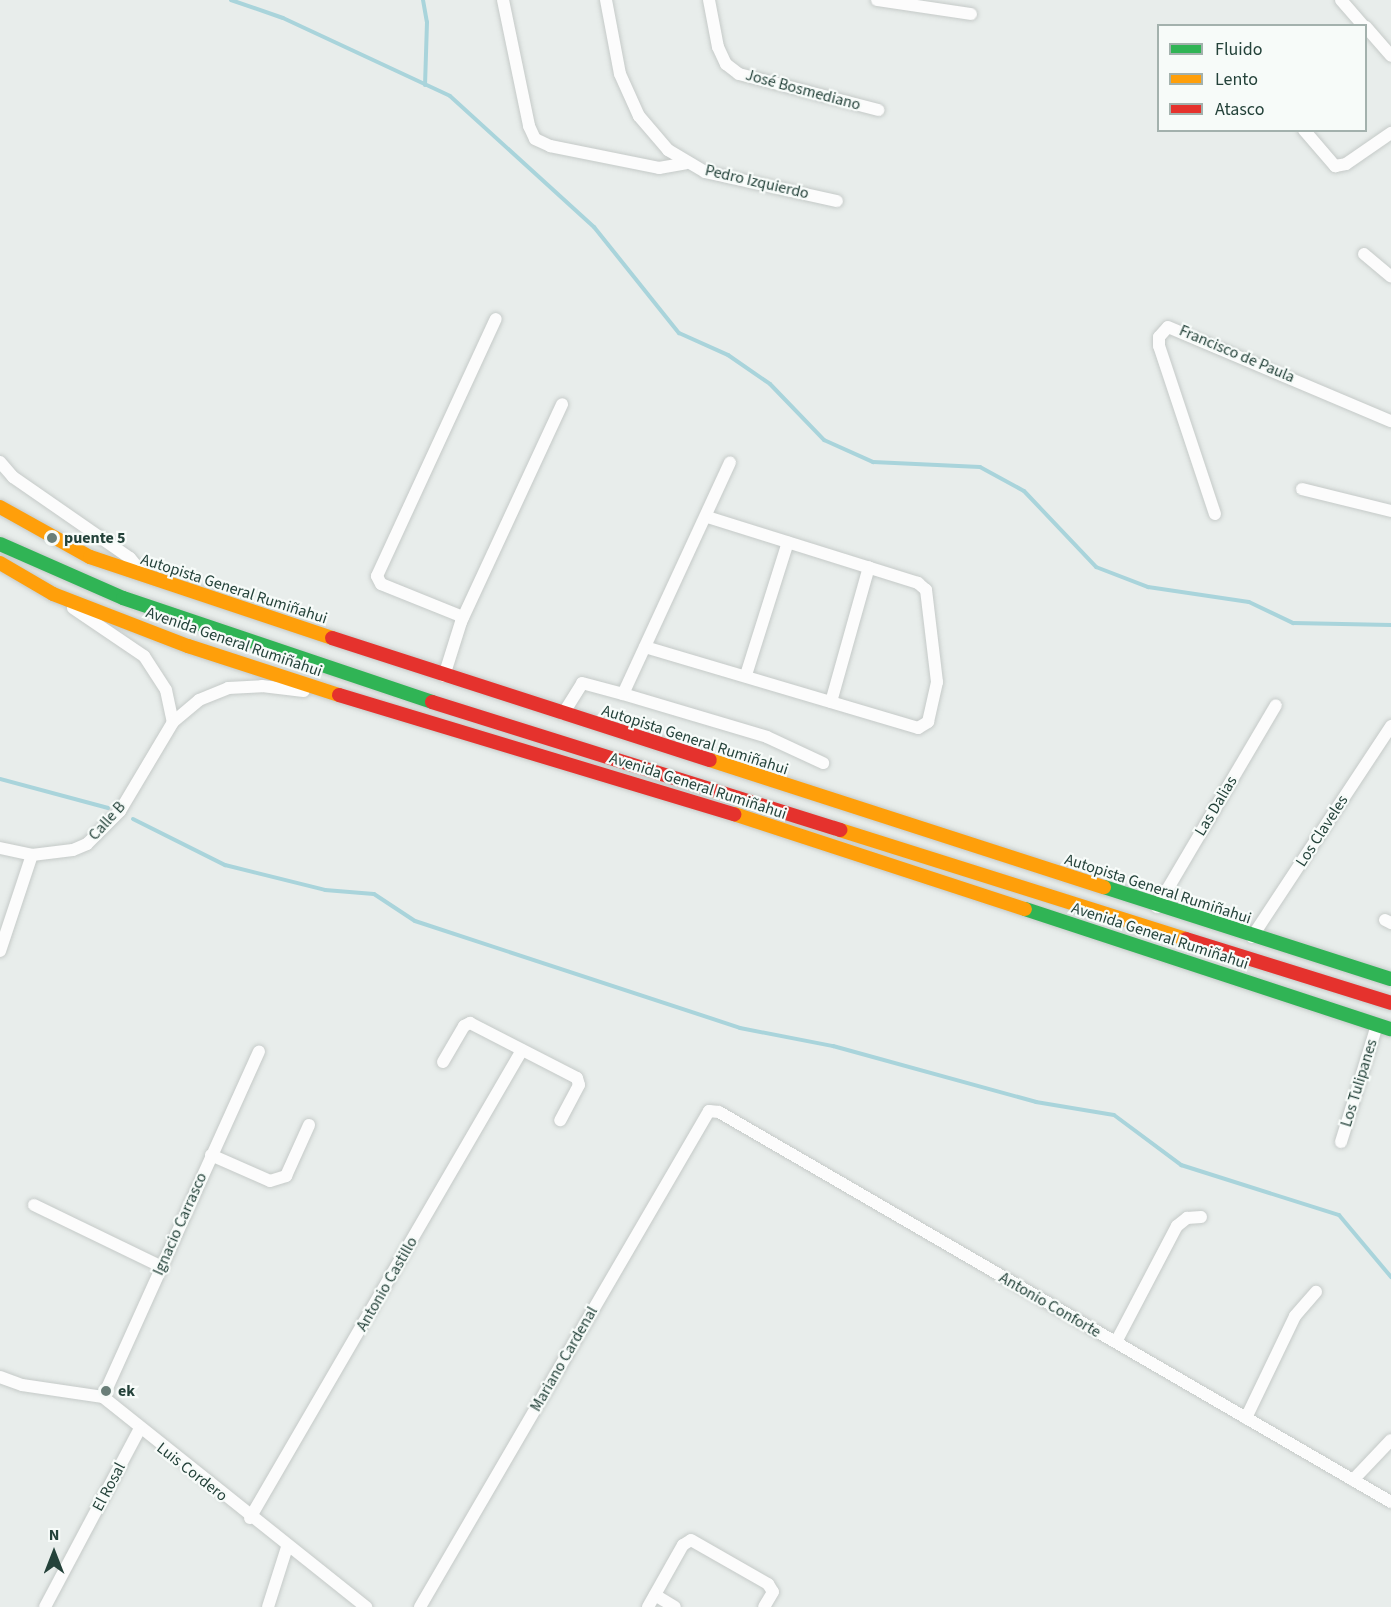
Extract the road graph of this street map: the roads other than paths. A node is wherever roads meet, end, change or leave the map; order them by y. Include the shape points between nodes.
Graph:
1 (502, 0) edge
2 (606, 0) edge
3 (708, 0) edge
4 (877, 0) edge
5 (1341, 0) edge
6 (905, 2) edge
7 (971, 14) dead end
8 (1363, 24) edge
9 (1367, 28) edge
10 (1391, 56) edge
11 (878, 110) dead end
12 (1306, 132) edge
13 (1391, 133) edge
14 (686, 163) junction
15 (837, 201) dead end
16 (1364, 254) dead end
17 (1391, 277) edge
18 (496, 319) dead end
19 (562, 404) dead end
20 (1391, 421) edge
21 (0, 462) edge
22 (730, 462) dead end
23 (1302, 489) dead end
24 (0, 507) edge
25 (1391, 511) edge
26 (1215, 514) dead end
27 (707, 517) junction
28 (788, 542) junction
29 (0, 544) edge
30 (0, 563) edge
31 (869, 567) junction
32 (145, 578) junction
33 (53, 594) junction
34 (463, 617) junction
35 (645, 647) junction
36 (746, 675) junction
37 (444, 676) junction
38 (323, 690) junction
39 (623, 694) junction
40 (831, 702) junction
41 (1276, 705) dead end
42 (563, 714) junction
43 (173, 722) junction
44 (1391, 726) edge
45 (823, 763) dead end
46 (0, 848) edge
47 (32, 855) junction
48 (1157, 907) junction
49 (1252, 937) junction
50 (0, 951) edge
51 (1391, 979) edge
52 (1391, 1003) edge
53 (1384, 1027) edge
54 (522, 1050) junction
55 (259, 1052) dead end
56 (443, 1062) dead end
57 (709, 1111) joint
58 (560, 1120) dead end
59 (309, 1125) dead end
60 (1341, 1142) dead end
61 (211, 1155) junction
62 (34, 1205) dead end
63 (1201, 1217) dead end
64 (160, 1266) junction
65 (1316, 1292) dead end
66 (1116, 1342) junction
67 (0, 1377) edge
68 (103, 1397) junction
69 (1246, 1418) junction
70 (139, 1430) junction
71 (1391, 1440) edge
72 (1353, 1480) junction
73 (1391, 1502) edge
74 (250, 1518) junction
75 (287, 1547) junction
76 (655, 1595) junction
77 (45, 1607) edge
78 (268, 1607) edge
79 (366, 1607) edge
80 (420, 1607) edge
81 (648, 1607) edge
82 (675, 1607) edge
83 (764, 1607) edge

1 - 14 street via 535,139 550,146 659,168
2 - 14 street, Pedro Izquierdo via 620,74 639,116 668,150
3 - 11 street, José Bosmediano via 718,47 726,64 739,74
4 - 6 street
5 - 8 street
6 - 7 street
9 - 10 street
12 - 13 street via 1335,166 1346,164
14 - 15 street, Pedro Izquierdo via 705,172
16 - 17 street
18 - 34 street via 376,576 381,584
19 - 34 street
20 - 26 street, Francisco de Paula via 1178,328 1162,330 1159,346
21 - 32 street via 13,477 130,558
22 - 27 street
23 - 25 street
24 - 32 main road, Autopista General Rumiñahui via 90,557
27 - 28 street
27 - 35 street
28 - 31 street
28 - 36 street
29 - 52 main road via 123,598 344,674
30 - 33 main road, Avenida General Rumiñahui
31 - 40 street
31 - 40 street via 918,583 930,600 937,682 928,722 918,728
32 - 37 main road, Autopista General Rumiñahui
33 - 38 main road, Avenida General Rumiñahui via 188,646
33 - 43 street via 144,656 166,690
34 - 37 street
35 - 36 street
35 - 39 street
36 - 40 street
37 - 42 main road, Autopista General Rumiñahui
38 - 43 street, Calle B via 228,688 199,700
38 - 53 main road, Avenida General Rumiñahui via 639,783
39 - 42 street via 582,683
39 - 45 street via 766,737
41 - 48 street, Las Dalias
42 - 48 main road, Autopista General Rumiñahui
43 - 47 street, Calle B via 120,811 99,835 73,850
44 - 49 street, Los Claveles
46 - 47 street, Calle B
47 - 50 street
48 - 49 main road, Autopista General Rumiñahui
49 - 51 main road, Autopista General Rumiñahui
53 - 60 street, Los Tulipanes
54 - 56 street via 470,1023 464,1026
54 - 58 street via 577,1078 579,1084
54 - 74 street, Antonio Castillo
55 - 61 street, Ignacio Carrasco
57 - 66 street, Antonio Conforte via 719,1112
57 - 80 street, Mariano Cardenal
59 - 61 street via 286,1176 270,1181
61 - 64 street, Ignacio Carrasco
62 - 64 street
63 - 66 street via 1187,1218 1177,1226
64 - 68 street, Ignacio Carrasco
65 - 69 street via 1295,1316
66 - 69 street, Antonio Conforte
67 - 68 street via 22,1385
68 - 70 street, Luis Cordero
69 - 72 street, Antonio Conforte
70 - 74 street, Luis Cordero
70 - 77 street, El Rosal
71 - 72 street
72 - 73 street, Antonio Conforte
74 - 75 street, Luis Cordero
75 - 78 street
75 - 79 street, Luis Cordero
76 - 81 street
76 - 82 street
76 - 83 street via 682,1545 691,1540 768,1584 773,1592

